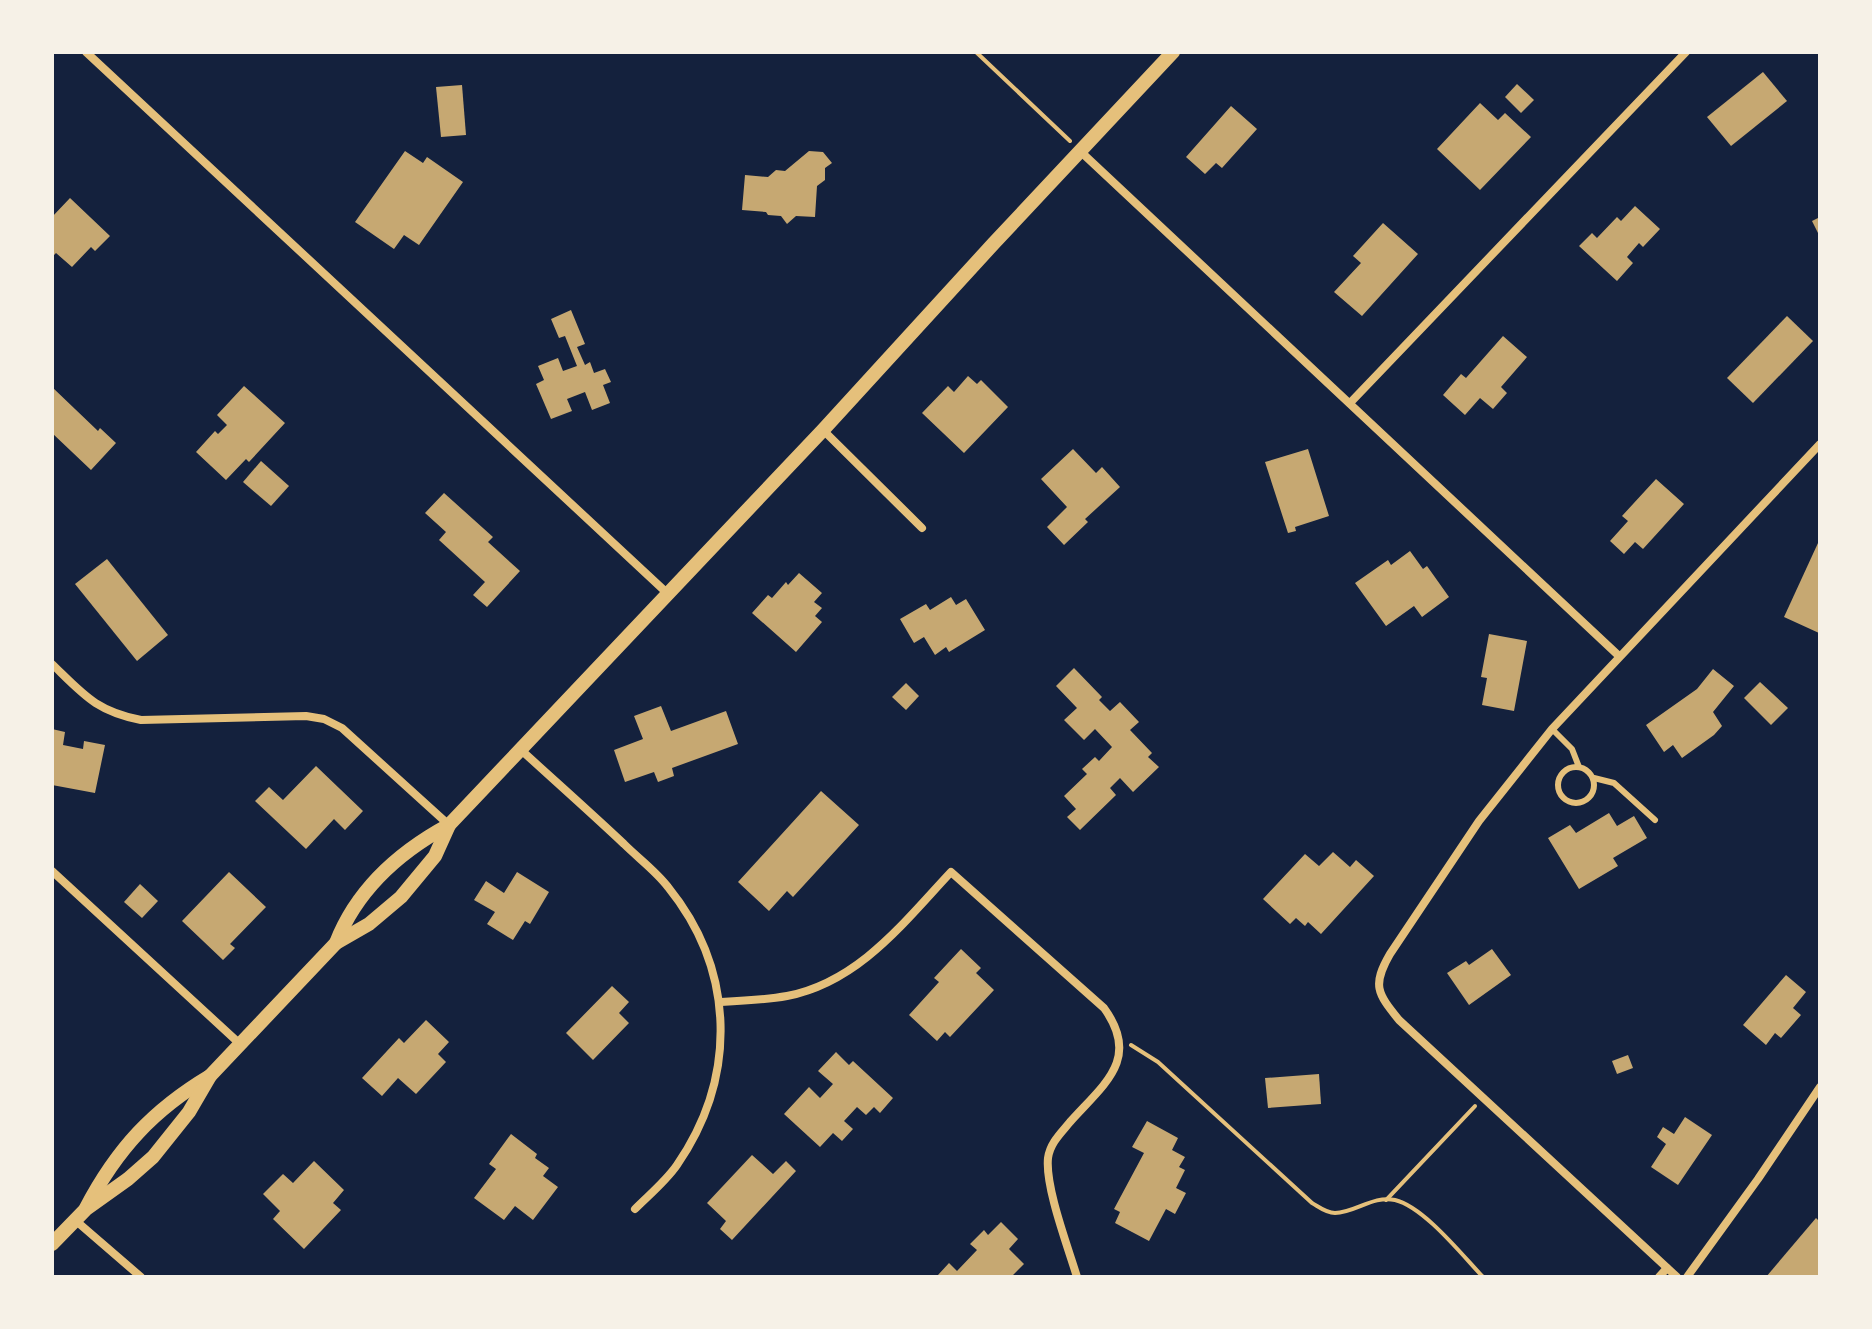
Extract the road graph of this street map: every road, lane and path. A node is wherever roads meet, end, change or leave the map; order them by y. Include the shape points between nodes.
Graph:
1 (86, 52) edge
2 (976, 52) edge
3 (1173, 52) edge
4 (1686, 52) edge
5 (1080, 151) junction
6 (1350, 403) junction
7 (823, 430) junction
8 (1820, 444) edge
9 (922, 528) dead end
10 (667, 593) junction
11 (1619, 656) junction
12 (52, 664) edge
13 (1552, 729) junction
14 (520, 749) junction
15 (1579, 767) junction
16 (1593, 778) junction
17 (1655, 820) dead end
18 (449, 825) junction
19 (52, 871) edge
20 (336, 943) junction
21 (720, 1002) junction
22 (1120, 1039) junction
23 (240, 1044) junction
24 (210, 1076) junction
25 (1820, 1087) edge
26 (1483, 1097) junction
27 (1386, 1200) junction
28 (635, 1209) dead end
29 (80, 1214) junction
30 (52, 1244) edge
31 (1667, 1268) junction
32 (141, 1277) edge
33 (1077, 1277) edge
34 (1483, 1277) edge
35 (1659, 1277) edge
36 (1677, 1277) edge
37 (1687, 1277) edge

1 - 10 street
2 - 5 path
3 - 5 street
4 - 6 street
5 - 6 street
5 - 7 street
6 - 11 street
7 - 9 street
7 - 10 street
8 - 11 street
10 - 14 street
11 - 13 street
12 - 18 street via 84,695 121,716 324,719 342,728
13 - 15 lane via 1572,749
13 - 26 street via 1454,856 1386,961 1377,988 1399,1020
14 - 18 street
14 - 21 street via 668,885 699,934
15 - 16 lane
15 - 16 lane via 1567,769 1559,778 1564,799 1575,804 1587,800 1594,790
16 - 17 lane via 1614,783
18 - 20 street via 435,856 401,897
18 - 20 street via 385,869 349,914
19 - 23 street
20 - 23 street
21 - 22 street via 788,996 847,972 880,947 951,872 1104,1008
21 - 28 street via 716,1079 703,1121 676,1167
22 - 27 path via 1158,1062 1312,1203 1334,1213
22 - 33 street via 1116,1068 1057,1136 1048,1157 1051,1189
23 - 24 street
24 - 29 street via 139,1131
24 - 29 street via 185,1120 159,1151
25 - 37 street
26 - 27 path
26 - 31 street
27 - 34 path via 1412,1209 1440,1231
29 - 30 street
29 - 32 street
31 - 35 street
31 - 36 street

